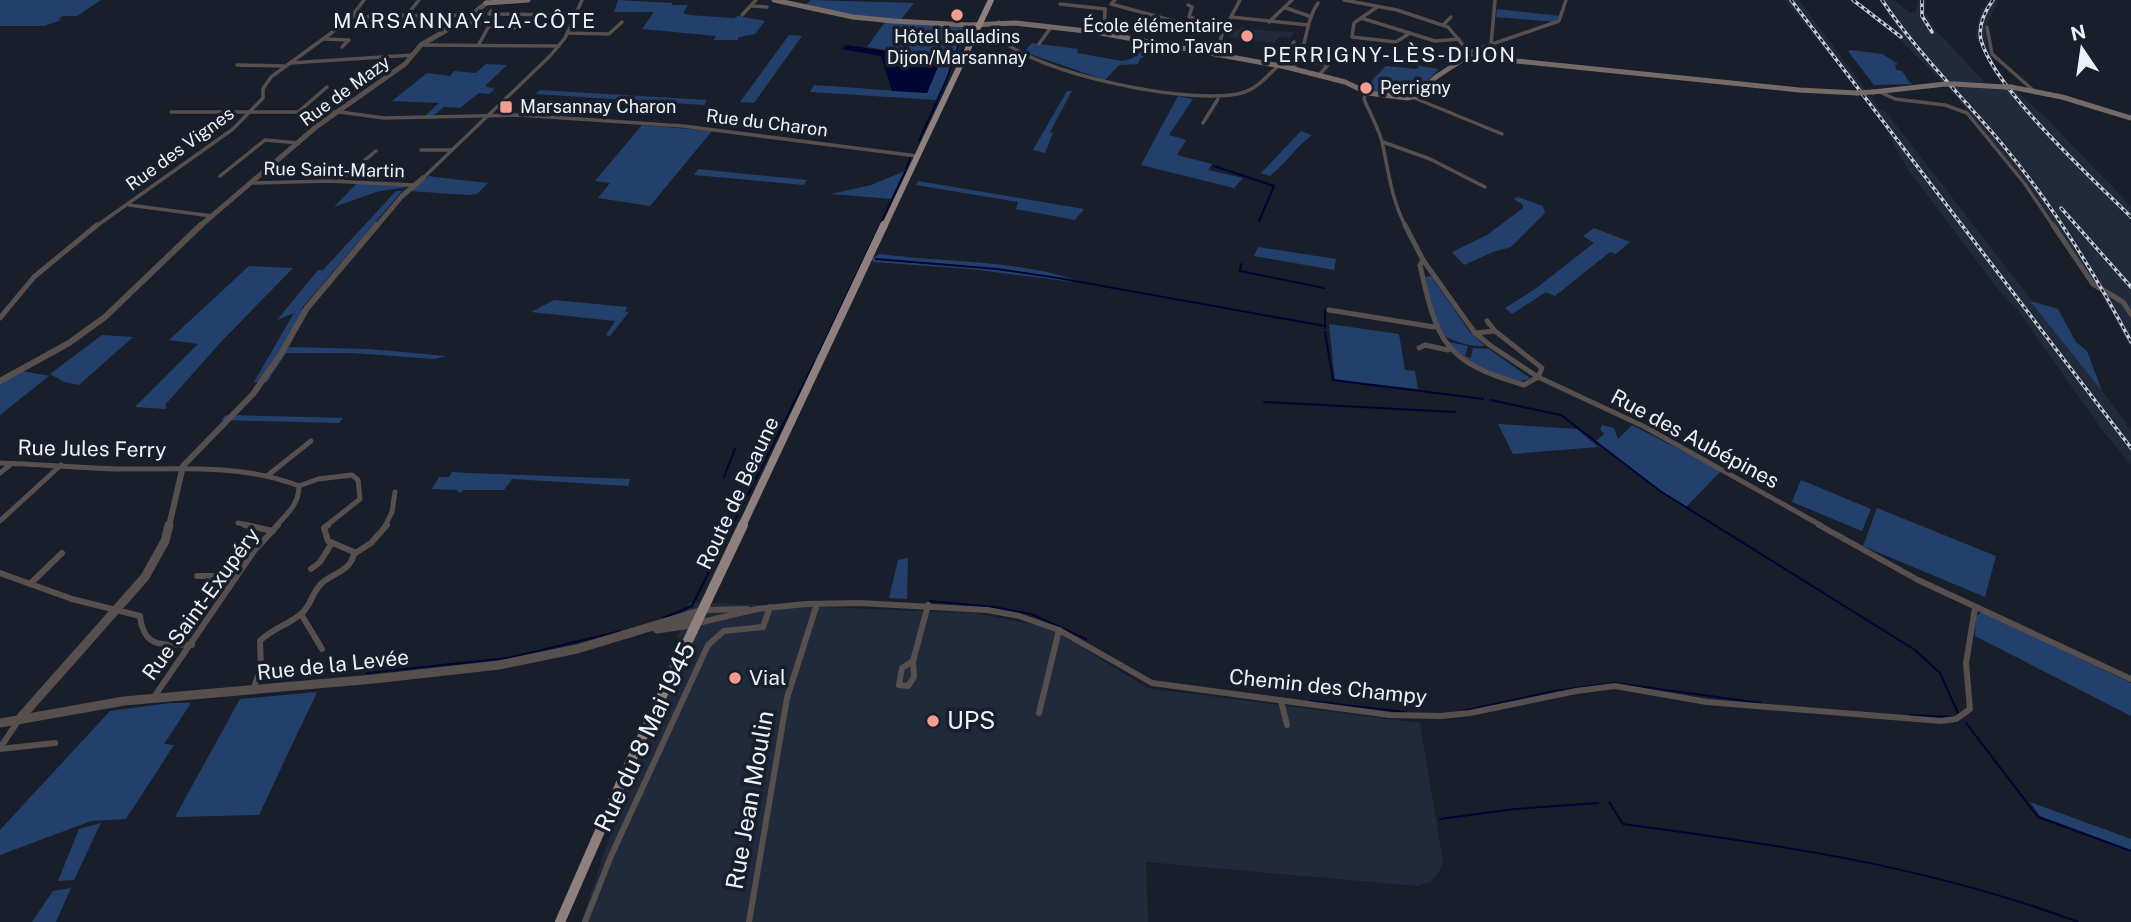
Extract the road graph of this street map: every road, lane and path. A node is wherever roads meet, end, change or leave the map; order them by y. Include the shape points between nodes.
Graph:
1 (364, 0) edge
2 (419, 0) edge
3 (528, 0) edge
4 (582, 0) edge
5 (757, 0) edge
6 (774, 0) edge
7 (986, 0) edge
8 (991, 0) edge
9 (1233, 0) edge
10 (1292, 0) edge
11 (1344, 0) edge
12 (1495, 0) edge
13 (1566, 0) edge
14 (1240, 1) edge
15 (487, 2) edge
16 (498, 2) edge
17 (1113, 2) edge
18 (1318, 3) dead end
19 (1060, 4) dead end
20 (751, 6) junction
21 (1193, 6) dead end
22 (767, 7) dead end
23 (1377, 7) junction
24 (1286, 8) junction
25 (1105, 9) junction
26 (475, 13) junction
27 (490, 13) junction
28 (405, 15) junction
29 (573, 15) junction
30 (742, 15) dead end
31 (1309, 16) junction
32 (363, 17) junction
33 (1231, 17) junction
34 (1451, 17) dead end
35 (351, 18) junction
36 (1360, 18) junction
37 (622, 22) dead end
38 (999, 22) junction
39 (1269, 22) junction
40 (460, 23) junction
41 (481, 23) junction
42 (519, 24) dead end
43 (977, 24) junction
44 (1186, 25) junction
45 (1308, 25) junction
46 (1443, 25) junction
47 (489, 26) junction
48 (1051, 26) junction
49 (414, 27) dead end
50 (1226, 27) junction
51 (1987, 27) dead end
52 (450, 28) junction
53 (1181, 29) dead end
54 (568, 33) junction
55 (1104, 33) junction
56 (1410, 33) junction
57 (1222, 34) junction
58 (324, 39) junction
59 (1459, 39) junction
60 (1294, 42) dead end
61 (479, 44) junction
62 (1039, 44) dead end
63 (421, 45) junction
64 (559, 46) junction
65 (342, 47) dead end
66 (1490, 47) junction
67 (413, 55) junction
68 (1471, 55) junction
69 (1215, 56) junction
70 (1300, 57) junction
71 (285, 64) junction
72 (237, 65) dead end
73 (1279, 65) junction
74 (1293, 68) junction
75 (1319, 75) junction
76 (327, 87) dead end
77 (2034, 91) junction
78 (1366, 92) junction
79 (1876, 92) junction
80 (1412, 97) junction
81 (1218, 99) junction
82 (252, 112) junction
83 (340, 112) junction
84 (171, 113) dead end
85 (297, 113) junction
86 (487, 116) junction
87 (2131, 118) edge
88 (1203, 123) dead end
89 (1502, 134) dead end
90 (1383, 142) junction
91 (299, 143) junction
92 (1398, 146) junction
93 (421, 149) dead end
94 (452, 150) junction
95 (376, 151) dead end
96 (1385, 152) junction
97 (917, 156) junction
98 (220, 176) dead end
99 (423, 178) joint
100 (339, 181) junction
101 (254, 183) junction
102 (413, 185) junction
103 (1485, 187) dead end
104 (128, 205) junction
105 (212, 216) junction
106 (1423, 260) junction
107 (1329, 310) dead end
108 (2131, 314) edge
109 (0, 318) edge
110 (1487, 321) dead end
111 (1434, 327) junction
112 (1495, 331) junction
113 (1475, 333) junction
114 (1419, 348) dead end
115 (1448, 350) junction
116 (1538, 377) junction
117 (0, 381) edge
118 (311, 441) dead end
119 (0, 463) edge
120 (11, 464) junction
121 (61, 465) junction
122 (184, 466) junction
123 (0, 473) edge
124 (267, 476) junction
125 (299, 486) junction
126 (395, 492) dead end
127 (0, 521) edge
128 (238, 523) dead end
129 (273, 531) junction
130 (332, 543) junction
131 (62, 553) dead end
132 (355, 554) junction
133 (311, 569) dead end
134 (0, 573) edge
135 (197, 576) dead end
136 (236, 576) junction
137 (30, 584) junction
138 (817, 604) junction
139 (707, 605) junction
140 (928, 606) junction
141 (770, 607) junction
142 (722, 609) junction
143 (757, 609) junction
144 (1978, 609) junction
145 (116, 611) junction
146 (301, 614) junction
147 (698, 623) junction
148 (674, 628) junction
149 (646, 630) junction
150 (1059, 630) junction
151 (690, 641) junction
152 (192, 645) junction
153 (322, 649) dead end
154 (913, 661) dead end
155 (2131, 679) edge
156 (253, 691) junction
157 (153, 698) junction
158 (1281, 701) junction
159 (1039, 713) dead end
160 (20, 718) junction
161 (0, 723) edge
162 (1287, 726) dead end
163 (55, 743) dead end
164 (0, 748) edge
165 (560, 922) edge
166 (584, 922) edge
167 (749, 922) edge

1 - 35 street, Rue des Vignes
2 - 28 street
3 - 16 main road
4 - 29 street
5 - 20 street
6 - 43 main road via 853,17
7 - 43 main road
8 - 43 main road
9 - 14 street
10 - 24 street
11 - 23 street
12 - 66 street
13 - 66 street via 1555,24
14 - 33 street
15 - 16 main road
15 - 26 street, Rue de Mazy
16 - 27 street
17 - 25 street
17 - 44 street
18 - 31 street
19 - 25 street
20 - 22 street
20 - 30 street
21 - 50 street via 1189,17
23 - 36 street
23 - 46 street
24 - 31 street
24 - 39 street
25 - 55 street
26 - 27 street
26 - 28 street
26 - 40 street, Rue de Mazy
27 - 29 street
27 - 41 street
28 - 32 street
28 - 32 street via 390,26 359,25
29 - 54 street
31 - 45 street
32 - 35 street
33 - 39 street
33 - 50 street
34 - 46 street
35 - 58 street, Rue des Vignes
36 - 56 street
36 - 56 street via 1354,23 1353,37 1396,42
37 - 54 street via 609,34
38 - 43 main road
38 - 48 main road
38 - 81 street via 999,39 1013,48 1088,77
39 - 45 street
40 - 41 street
40 - 52 street, Rue de Mazy
41 - 47 street
42 - 47 street via 514,28
43 - 97 main road, Route de Beaune
44 - 53 street
44 - 57 street
45 - 70 street
46 - 59 street
47 - 61 street
48 - 55 main road
48 - 62 street
49 - 52 street
50 - 57 street
51 - 77 street via 1992,54
52 - 63 street, Rue de Mazy
54 - 64 street
55 - 69 main road
56 - 59 street via 1437,42
57 - 69 street
58 - 65 street via 349,40
58 - 71 street, Rue des Vignes
59 - 68 street
60 - 70 street via 1287,51
61 - 63 street
61 - 64 street
63 - 67 street, Rue de Mazy
64 - 86 street
66 - 68 street
67 - 71 street
67 - 83 street, Rue de Mazy
68 - 79 main road, bridge via 1799,90
68 - 80 main road
69 - 73 main road
70 - 74 street
70 - 75 street via 1328,65
71 - 72 street
71 - 82 street, Rue des Vignes via 265,84 263,98
73 - 74 main road
73 - 81 street via 1249,90
74 - 75 main road
75 - 78 main road
76 - 85 street
77 - 79 main road, bridge via 1946,84
77 - 87 main road
78 - 80 main road
78 - 90 street via 1364,99
79 - 108 street via 1967,113 2025,184 2093,284 2123,302
80 - 89 street
81 - 88 street
82 - 84 street, Rue du Charon
82 - 85 street, Rue du Charon
82 - 104 street, Rue des Vignes
83 - 85 street, Rue du Charon
83 - 86 street, Rue du Charon via 384,118
83 - 91 street, Rue de Mazy
86 - 94 street
86 - 97 street, Rue du Charon via 683,126
90 - 92 street
90 - 96 street
91 - 98 street via 263,141
91 - 101 street, Rue de Mazy
92 - 96 street
92 - 103 street
93 - 94 street
94 - 99 street
95 - 100 street
96 - 106 street via 1396,209
97 - 139 main road, Route de Beaune
99 - 102 street
100 - 101 street, Rue Saint-Martin
100 - 102 street, Rue Saint-Martin
101 - 105 street, Rue de Mazy
102 - 122 street via 307,308 253,394
104 - 105 street, Rue des Vignes
104 - 109 street via 117,209 34,277
105 - 117 street, Rue de Mazy via 105,317
106 - 111 street via 1420,265
106 - 113 street, Rue des Aubépines
107 - 111 street
110 - 112 street
111 - 115 street
112 - 113 street
112 - 116 street via 1542,368
113 - 116 street, Rue des Aubépines
114 - 115 street
115 - 116 street via 1501,379 1524,385
116 - 144 street, Rue des Aubépines via 1645,427 1917,580
118 - 124 street
119 - 120 street, Rue Jules Ferry
120 - 121 street, Rue Jules Ferry
120 - 123 street
121 - 122 street, Rue Jules Ferry
121 - 127 street
122 - 124 street
122 - 145 street via 165,541 145,577
124 - 125 street
125 - 129 street, Rue Saint-Exupéry via 295,505
125 - 130 street via 333,475 352,475 358,480 360,499 324,528
126 - 132 street via 383,533
128 - 129 street
129 - 136 street, Rue Saint-Exupéry
130 - 132 street
130 - 133 street
131 - 137 street
132 - 146 street via 345,570 320,586
134 - 137 street
135 - 136 street
136 - 152 street, Rue Saint-Exupéry
137 - 145 street
138 - 140 street, Chemin des Champy
138 - 141 street, Chemin des Champy
138 - 167 street, Rue Jean Moulin via 787,698
139 - 142 street, Chemin des Champy
139 - 142 street
139 - 147 main road, Route de Beaune
139 - 149 street
140 - 150 street, Chemin des Champy via 1004,613
140 - 154 street
141 - 143 street, Chemin des Champy
141 - 166 street, Rue du 8 Mai 1945 via 763,627 724,631 708,645
142 - 143 street, Chemin des Champy
143 - 147 street, Chemin des Champy
144 - 155 street, Rue des Aubépines
144 - 158 street, Chemin des Champy via 1966,663 1970,709 1956,719 1941,721 1748,706 1615,686 1441,716 1390,715
145 - 152 street via 140,616 141,630 154,642
145 - 160 street
146 - 153 street
146 - 156 street via 272,628 260,641 261,668
147 - 148 street
147 - 151 main road, Route de Beaune
148 - 149 street
148 - 151 street
149 - 156 street, Rue de la Levée via 500,665
150 - 158 street, Chemin des Champy via 1152,682
150 - 159 street
151 - 165 main road, Route de Beaune
152 - 157 street, Rue Saint-Exupéry
156 - 157 street, Rue de la Levée
157 - 160 street, Rue de la Levée
158 - 162 street
160 - 161 street, Rue de la Levée
160 - 164 street
163 - 164 street

